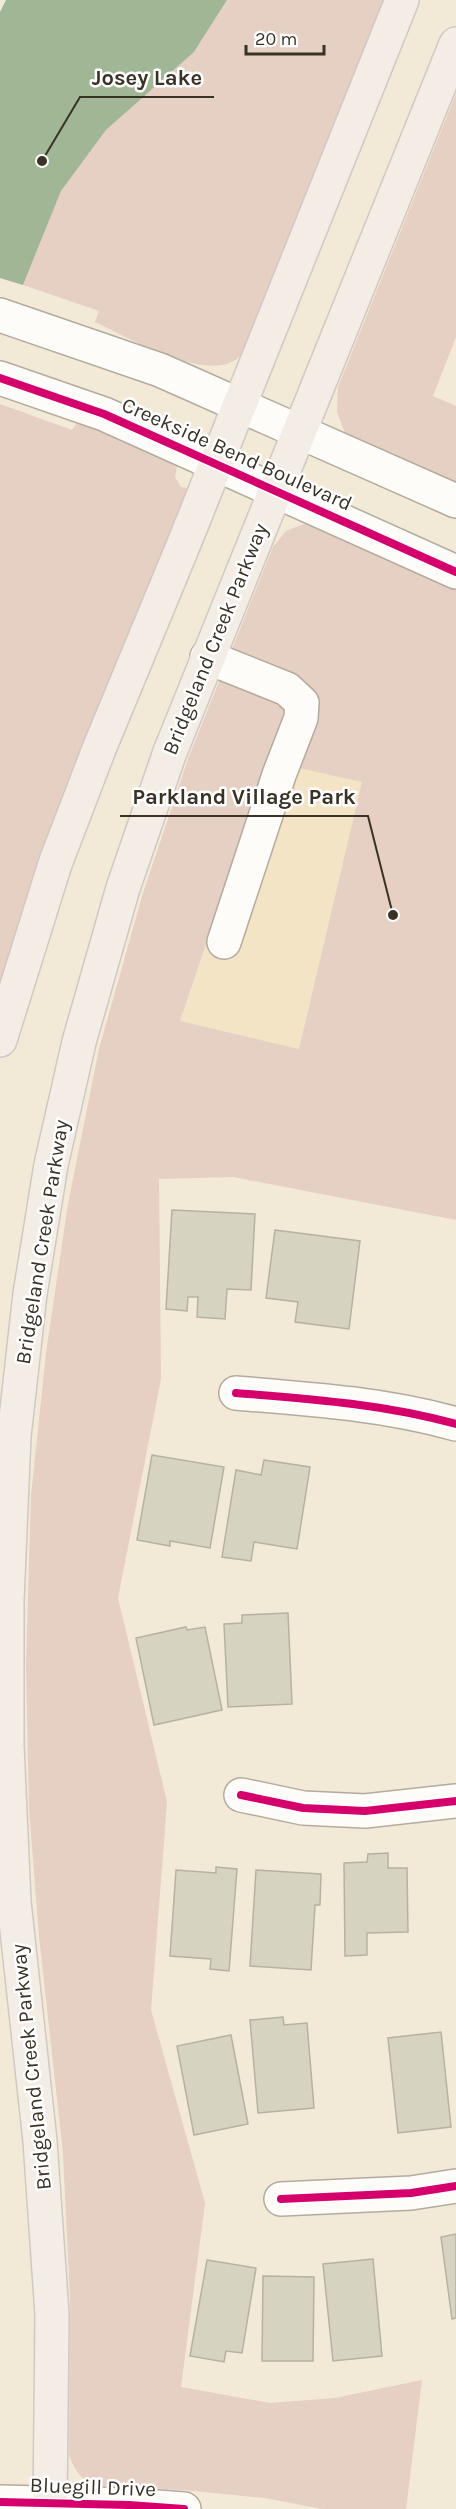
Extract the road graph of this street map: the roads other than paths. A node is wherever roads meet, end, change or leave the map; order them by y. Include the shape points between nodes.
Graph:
1 (402, 0) edge
2 (456, 44) edge
3 (0, 315) edge
4 (0, 378) edge
5 (240, 405) junction
6 (298, 433) junction
7 (216, 465) junction
8 (274, 490) junction
9 (456, 501) edge
10 (456, 572) edge
11 (207, 657) junction
12 (224, 942) dead end
13 (0, 1040) edge
14 (236, 1393) dead end
15 (456, 1424) edge
16 (241, 1795) dead end
17 (456, 1801) edge
18 (456, 2186) edge
19 (281, 2199) dead end
20 (0, 2502) edge
21 (51, 2506) edge
22 (184, 2509) edge

1 - 5 main road
2 - 6 main road, Bridgeland Creek Parkway
3 - 5 street, Creekside Bend Boulevard via 160,370
4 - 7 street, Creekside Bend Boulevard via 104,414
5 - 6 street, Creekside Bend Boulevard
5 - 7 main road
6 - 8 main road, Bridgeland Creek Parkway
6 - 9 street, Creekside Bend Boulevard
7 - 8 street, Creekside Bend Boulevard
7 - 13 main road via 67,833
8 - 10 street, Creekside Bend Boulevard
8 - 11 main road, Bridgeland Creek Parkway
11 - 12 street via 287,689 302,703 301,717
11 - 21 main road, Bridgeland Creek Parkway via 123,888 79,1041 51,1165 30,1294 14,1436 7,1600 7,1746 14,1902 40,2141 52,2314
14 - 15 street via 414,1412
16 - 17 street via 303,1808 365,1811
18 - 19 street via 411,2193
20 - 21 street, Bluegill Drive
21 - 22 street, Bluegill Drive

